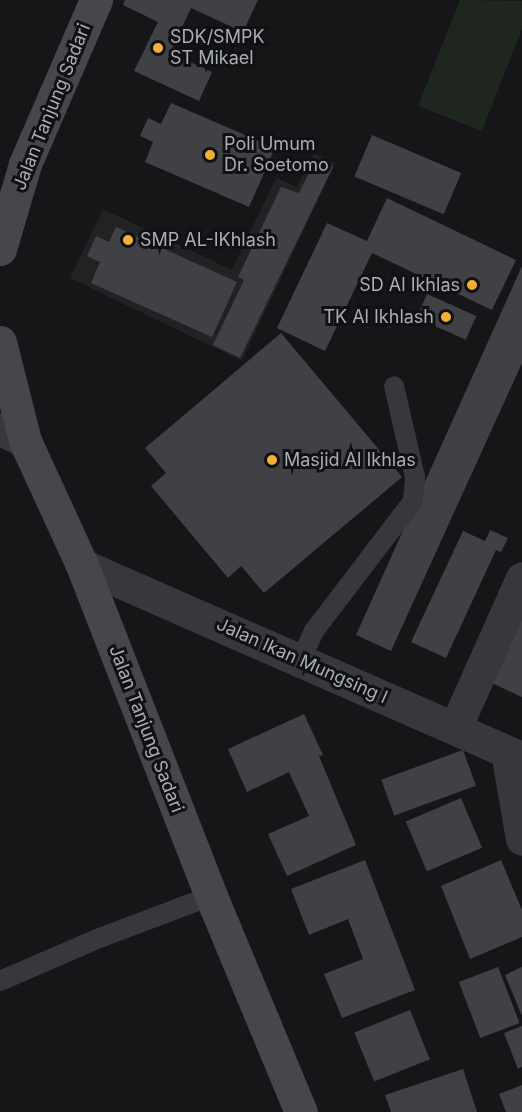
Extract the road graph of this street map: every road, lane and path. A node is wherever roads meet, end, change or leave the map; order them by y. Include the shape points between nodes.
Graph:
1 (96, 0) edge
2 (0, 249) edge
3 (0, 342) edge
4 (394, 386) dead end
5 (12, 435) edge
6 (82, 565) junction
7 (522, 578) edge
8 (300, 659) junction
9 (455, 728) junction
10 (515, 755) edge
11 (522, 839) edge
12 (211, 896) junction
13 (0, 981) edge
14 (302, 1112) edge

1 - 2 street, Jalan Tanjung Sadari via 25,164
3 - 5 street, Jalan Tanjung Sadari
4 - 8 lane via 415,477 413,501 314,631
5 - 6 street, Jalan Tanjung Sadari
6 - 8 street, Jalan Ikan Mungsing I
6 - 12 street, Jalan Tanjung Sadari
7 - 9 street
8 - 9 street, Jalan Ikan Mungsing I
9 - 10 street, Jalan Ikan Mungsing I
10 - 11 street
12 - 13 lane
12 - 14 street, Jalan Tanjung Sadari

